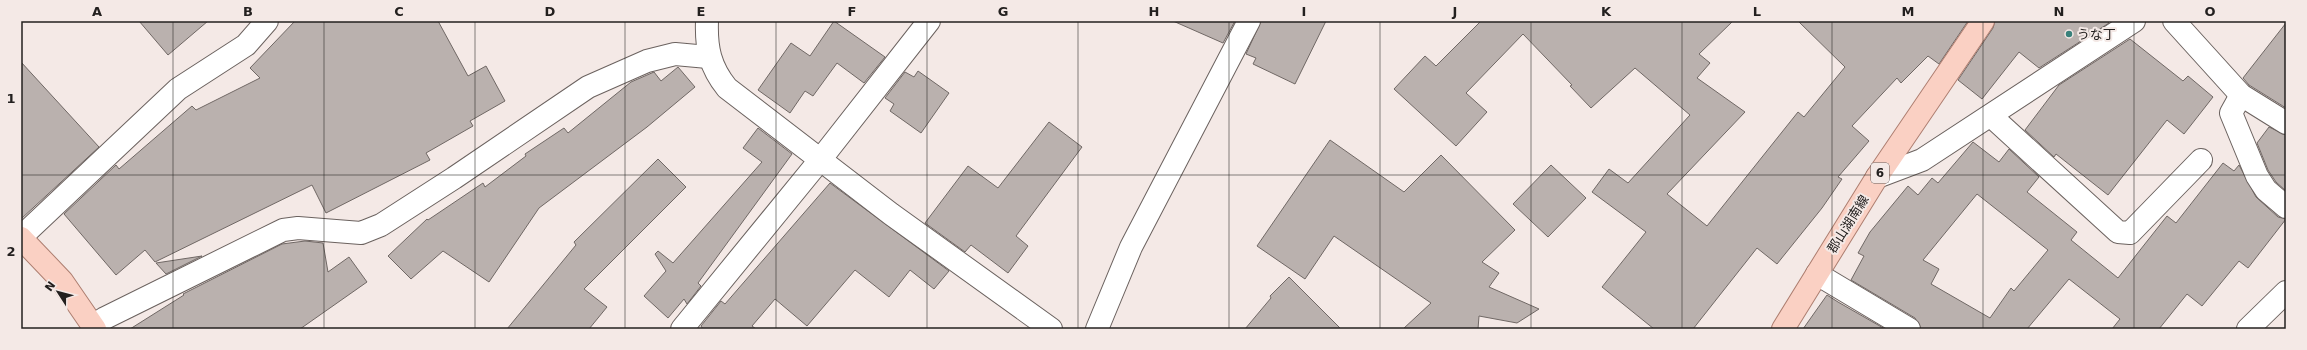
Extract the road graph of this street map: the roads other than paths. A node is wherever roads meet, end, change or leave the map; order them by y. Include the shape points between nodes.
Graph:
1 (267, 21) edge
2 (707, 21) edge
3 (929, 21) edge
4 (1249, 21) edge
5 (1983, 21) edge
6 (2134, 21) edge
7 (2174, 21) edge
8 (708, 57) junction
9 (2241, 95) junction
10 (1991, 116) junction
11 (2286, 123) edge
12 (820, 160) junction
13 (2201, 160) dead end
14 (1877, 177) junction
15 (2286, 207) edge
16 (21, 238) edge
17 (1817, 274) junction
18 (2286, 292) edge
19 (94, 328) edge
20 (682, 329) edge
21 (1051, 329) edge
22 (1097, 329) edge
23 (1783, 329) edge
24 (1908, 329) edge
25 (2248, 329) edge

1 - 16 street via 246,45 178,89
2 - 8 street
3 - 12 street
4 - 22 street via 1132,248
5 - 14 main road, 郡山湖南線 / 6
6 - 10 street
7 - 9 street
8 - 12 street via 717,76 727,88
8 - 19 street via 675,54 647,61 588,87 381,225 361,233 298,228 283,230 105,318
9 - 11 street
9 - 15 street via 2231,113 2236,128 2266,190
10 - 13 street via 2118,232 2130,233
10 - 14 street via 1922,160
12 - 20 street
12 - 21 street
14 - 17 main road, 郡山湖南線 / 6
16 - 19 main road via 62,281
17 - 23 main road, 郡山湖南線 / 6
17 - 24 street
18 - 25 street

